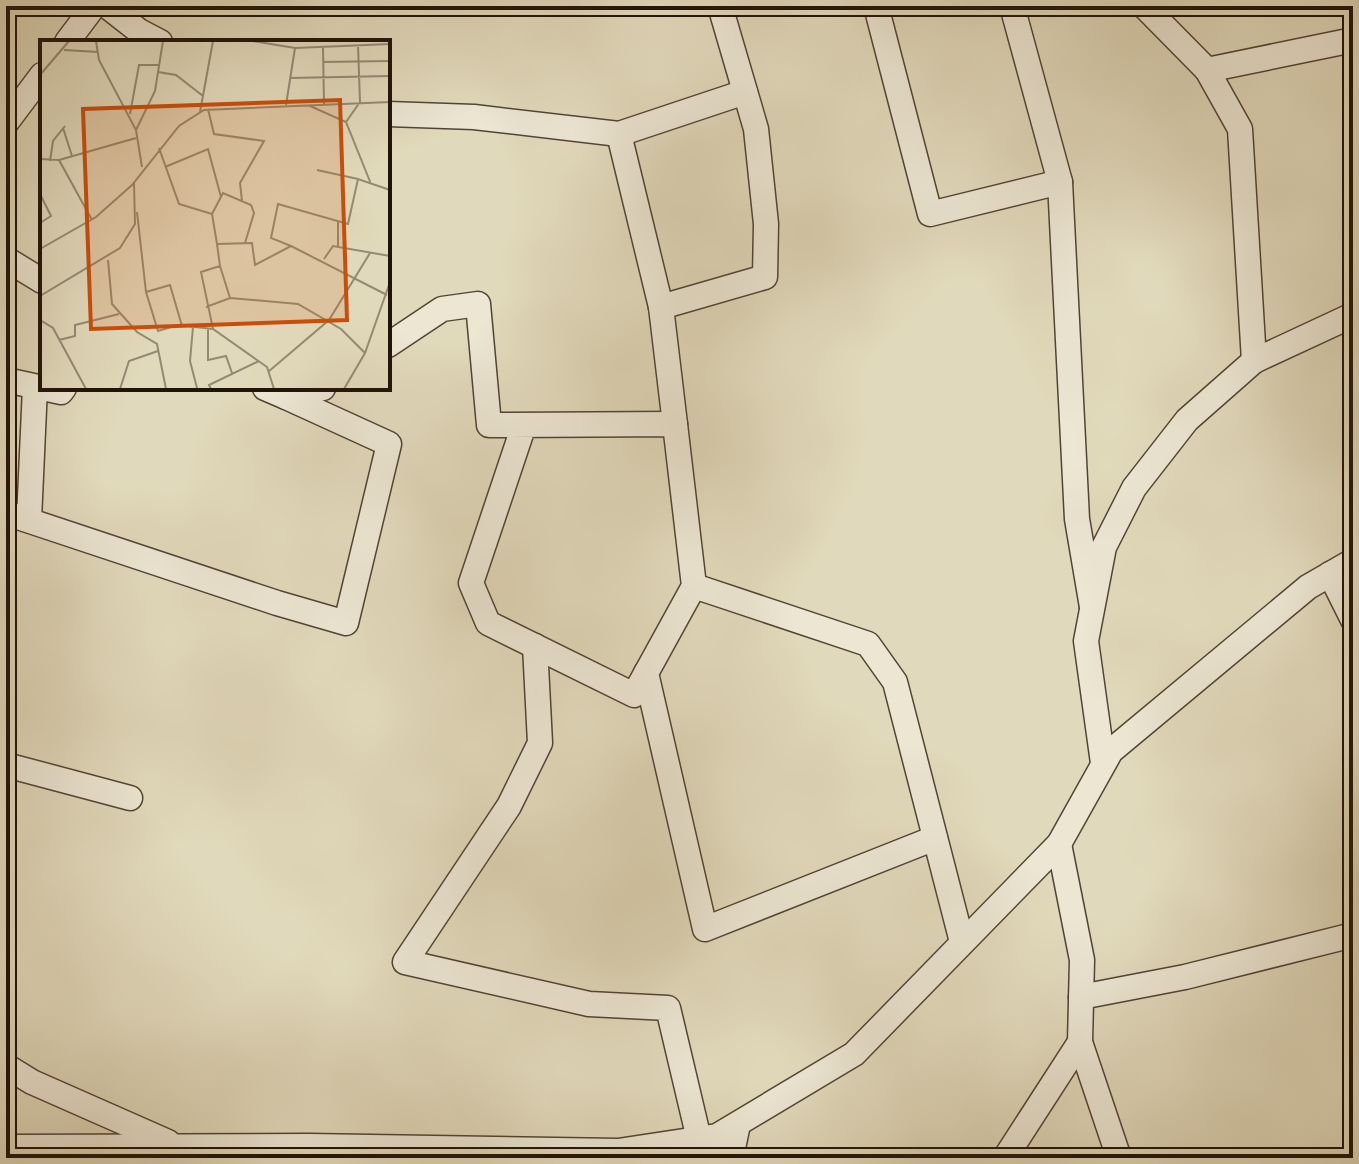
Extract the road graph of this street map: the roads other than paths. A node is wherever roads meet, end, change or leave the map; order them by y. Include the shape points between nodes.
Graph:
1 (94, 6) edge
2 (107, 6) edge
3 (720, 6) edge
4 (876, 6) edge
5 (1012, 6) edge
6 (1144, 6) edge
7 (68, 40) edge
8 (156, 40) edge
9 (1353, 40) edge
10 (1207, 70) junction
11 (40, 78) edge
12 (745, 92) junction
13 (390, 114) edge
14 (6, 123) edge
15 (619, 134) junction
16 (1060, 182) junction
17 (6, 259) edge
18 (40, 280) edge
19 (661, 307) junction
20 (1353, 315) edge
21 (390, 344) edge
22 (1254, 361) junction
23 (6, 380) edge
24 (35, 387) junction
25 (40, 388) edge
26 (304, 390) edge
27 (276, 393) edge
28 (675, 424) junction
29 (524, 425) junction
30 (18, 516) edge
31 (1353, 561) edge
32 (1330, 574) junction
33 (694, 586) junction
34 (1092, 607) junction
35 (1353, 620) edge
36 (535, 646) junction
37 (646, 673) junction
38 (1103, 763) junction
39 (6, 765) edge
40 (130, 798) dead end
41 (935, 838) junction
42 (1059, 844) junction
43 (1353, 935) edge
44 (962, 942) junction
45 (1081, 997) junction
46 (1080, 1042) junction
47 (6, 1066) edge
48 (738, 1124) junction
49 (1110, 1130) junction
50 (699, 1139) junction
51 (177, 1146) junction
52 (6, 1147) edge
53 (84, 1152) edge
54 (282, 1152) edge
55 (731, 1158) edge
56 (1005, 1158) edge
57 (1101, 1158) edge
58 (1119, 1158) edge

1 - 7 street
2 - 8 street
3 - 12 street
4 - 16 street via 930,214
5 - 16 street
6 - 10 street
9 - 10 street
10 - 22 street via 1240,129
11 - 14 street
12 - 15 street
12 - 19 street via 756,129 765,208 765,277
13 - 15 street via 474,117
15 - 19 street
16 - 34 street via 1077,519
17 - 18 street
19 - 28 street
20 - 22 street
21 - 29 street via 442,309 478,304 489,425
22 - 34 street via 1187,420 1134,488 1104,547
23 - 24 street
24 - 25 street
24 - 30 street
26 - 27 street
27 - 30 street via 389,444 346,623
28 - 29 street
28 - 33 street
29 - 36 street via 471,583 488,623
31 - 32 street
32 - 35 street
32 - 38 street via 1296,596
33 - 37 street
33 - 41 street via 868,644 895,682
34 - 38 street via 1086,641
36 - 37 street via 634,695
36 - 50 street via 540,743 509,806 405,962 589,1004 668,1008
37 - 41 street via 705,929
38 - 42 street
39 - 40 street
41 - 44 street
42 - 44 street
42 - 45 street via 1082,960
43 - 45 street
44 - 48 street via 854,1054
45 - 46 street
46 - 49 street
46 - 56 street
47 - 51 street
48 - 50 street
48 - 55 street
49 - 57 street
49 - 58 street
50 - 54 street via 618,1151
51 - 53 street
51 - 54 street
52 - 53 street

